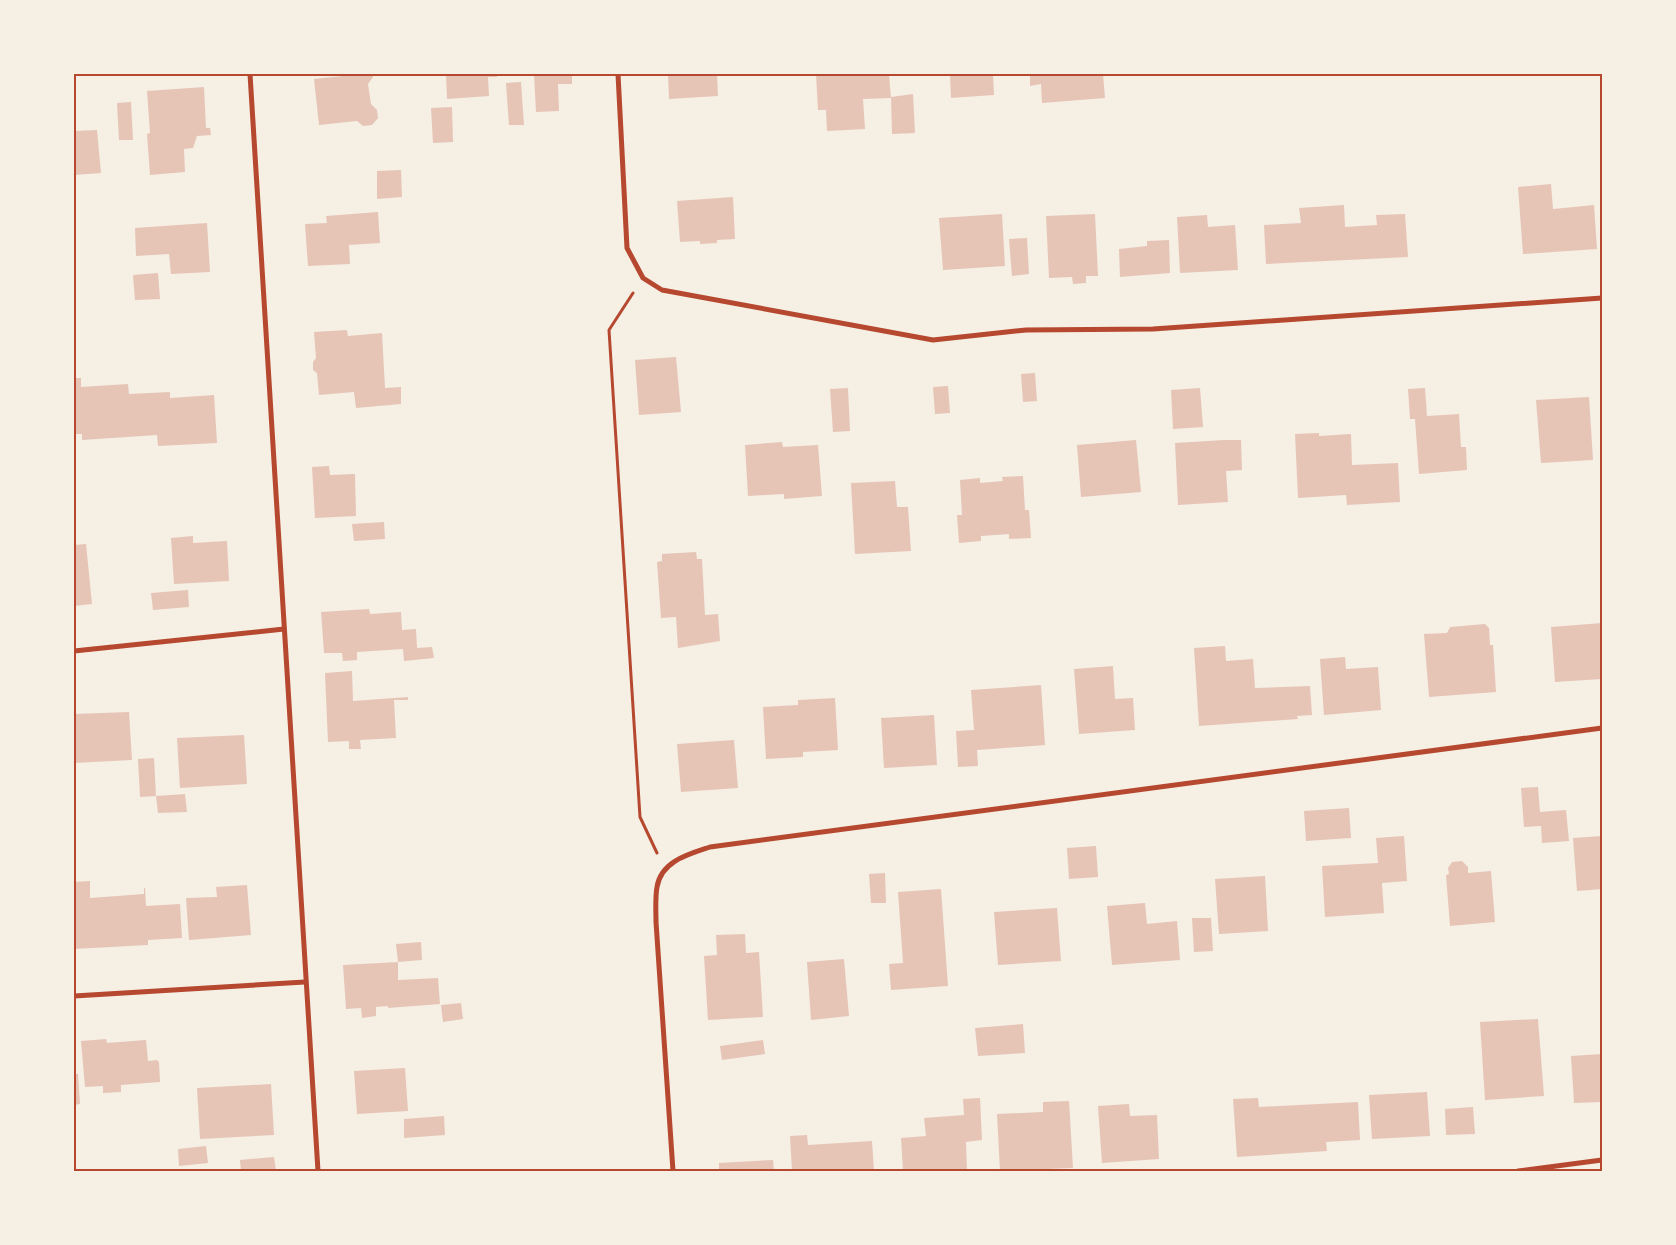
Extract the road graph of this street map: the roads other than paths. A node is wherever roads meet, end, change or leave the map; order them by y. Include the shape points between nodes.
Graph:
1 (250, 74) edge
2 (618, 74) edge
3 (1602, 298) edge
4 (284, 629) junction
5 (74, 651) edge
6 (1602, 728) edge
7 (305, 982) junction
8 (74, 996) edge
9 (1602, 1160) edge
10 (318, 1171) edge
11 (673, 1171) edge
12 (1518, 1171) edge

1 - 4 street
2 - 3 street via 627,248 642,278 662,290 933,340 1026,330 1153,329
4 - 5 street
4 - 7 street
6 - 11 street via 710,847 682,857 665,869 657,886 656,922
7 - 8 street
7 - 10 street
9 - 12 street

